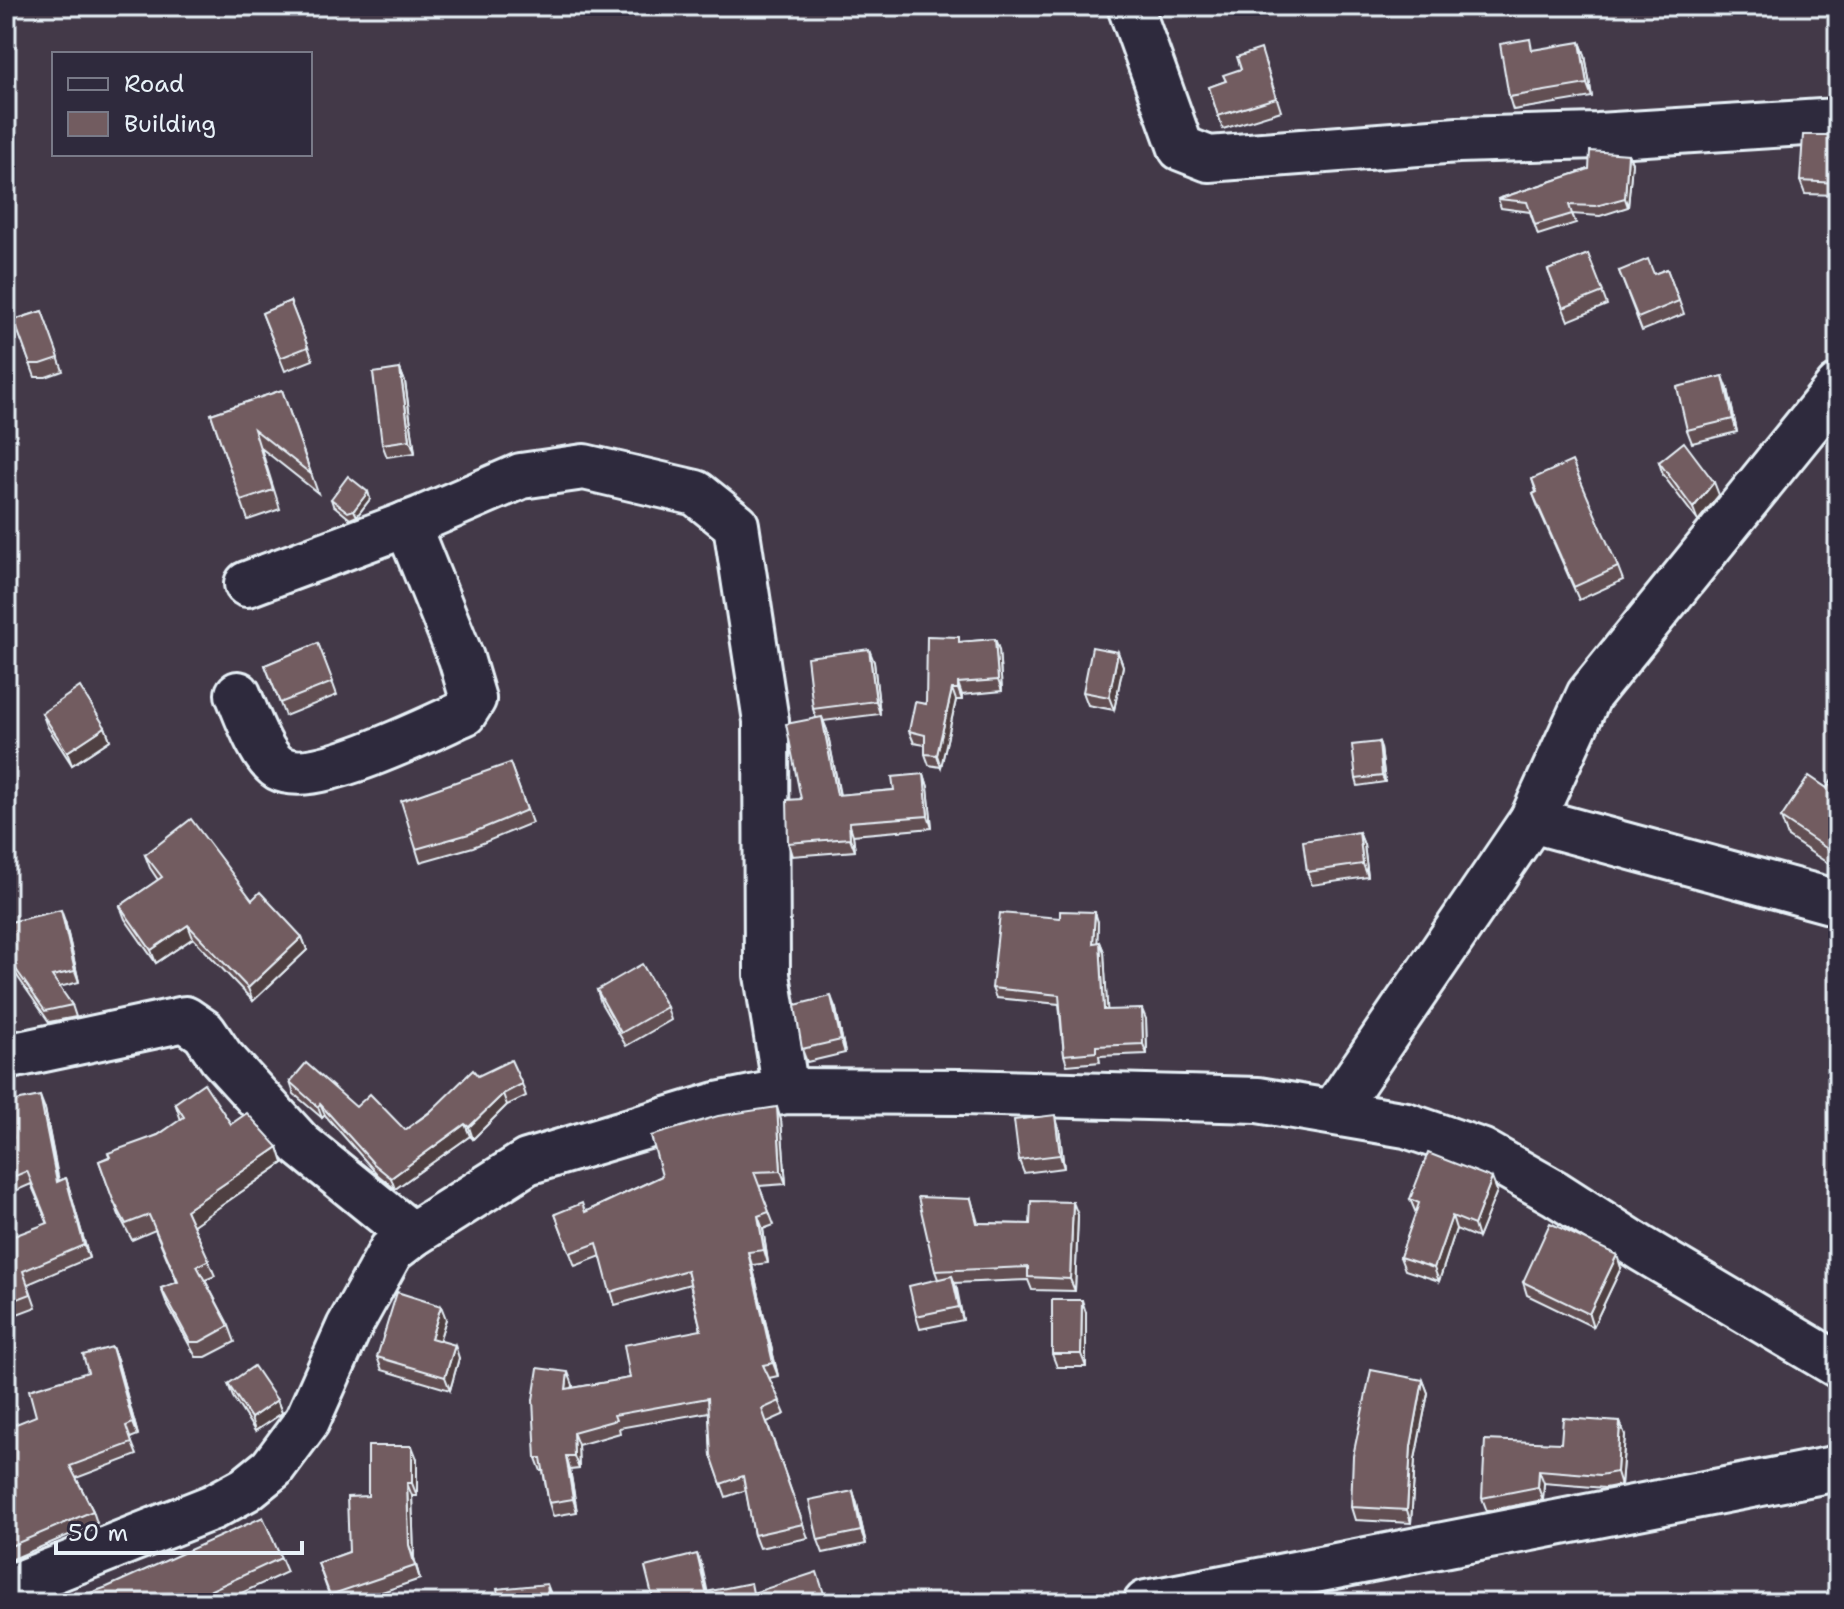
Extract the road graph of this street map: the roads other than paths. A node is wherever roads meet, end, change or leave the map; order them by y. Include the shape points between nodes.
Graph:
1 (1130, 6) edge
2 (1838, 121) edge
3 (1838, 387) edge
4 (407, 524) junction
5 (247, 584) dead end
6 (238, 694) dead end
7 (1532, 820) junction
8 (1838, 903) edge
9 (6, 1057) edge
10 (786, 1091) junction
11 (1334, 1111) junction
12 (412, 1235) junction
13 (1838, 1365) edge
14 (1838, 1468) edge
15 (6, 1589) edge
16 (1146, 1603) edge

1 - 2 street via 1181,148 1209,159
3 - 7 street via 1589,695
4 - 5 street
4 - 6 street via 465,672 473,699 464,713 345,763 306,772 279,768 258,743
4 - 10 street via 521,476 584,467 696,493 736,525 766,721 767,975
7 - 8 street
7 - 11 street
9 - 12 street via 185,1019 204,1032 301,1145
10 - 11 street via 1182,1096
10 - 12 street via 717,1105 527,1162
11 - 13 street via 1406,1125 1481,1151
12 - 15 street via 391,1251 307,1421 272,1468 213,1507
14 - 16 street

